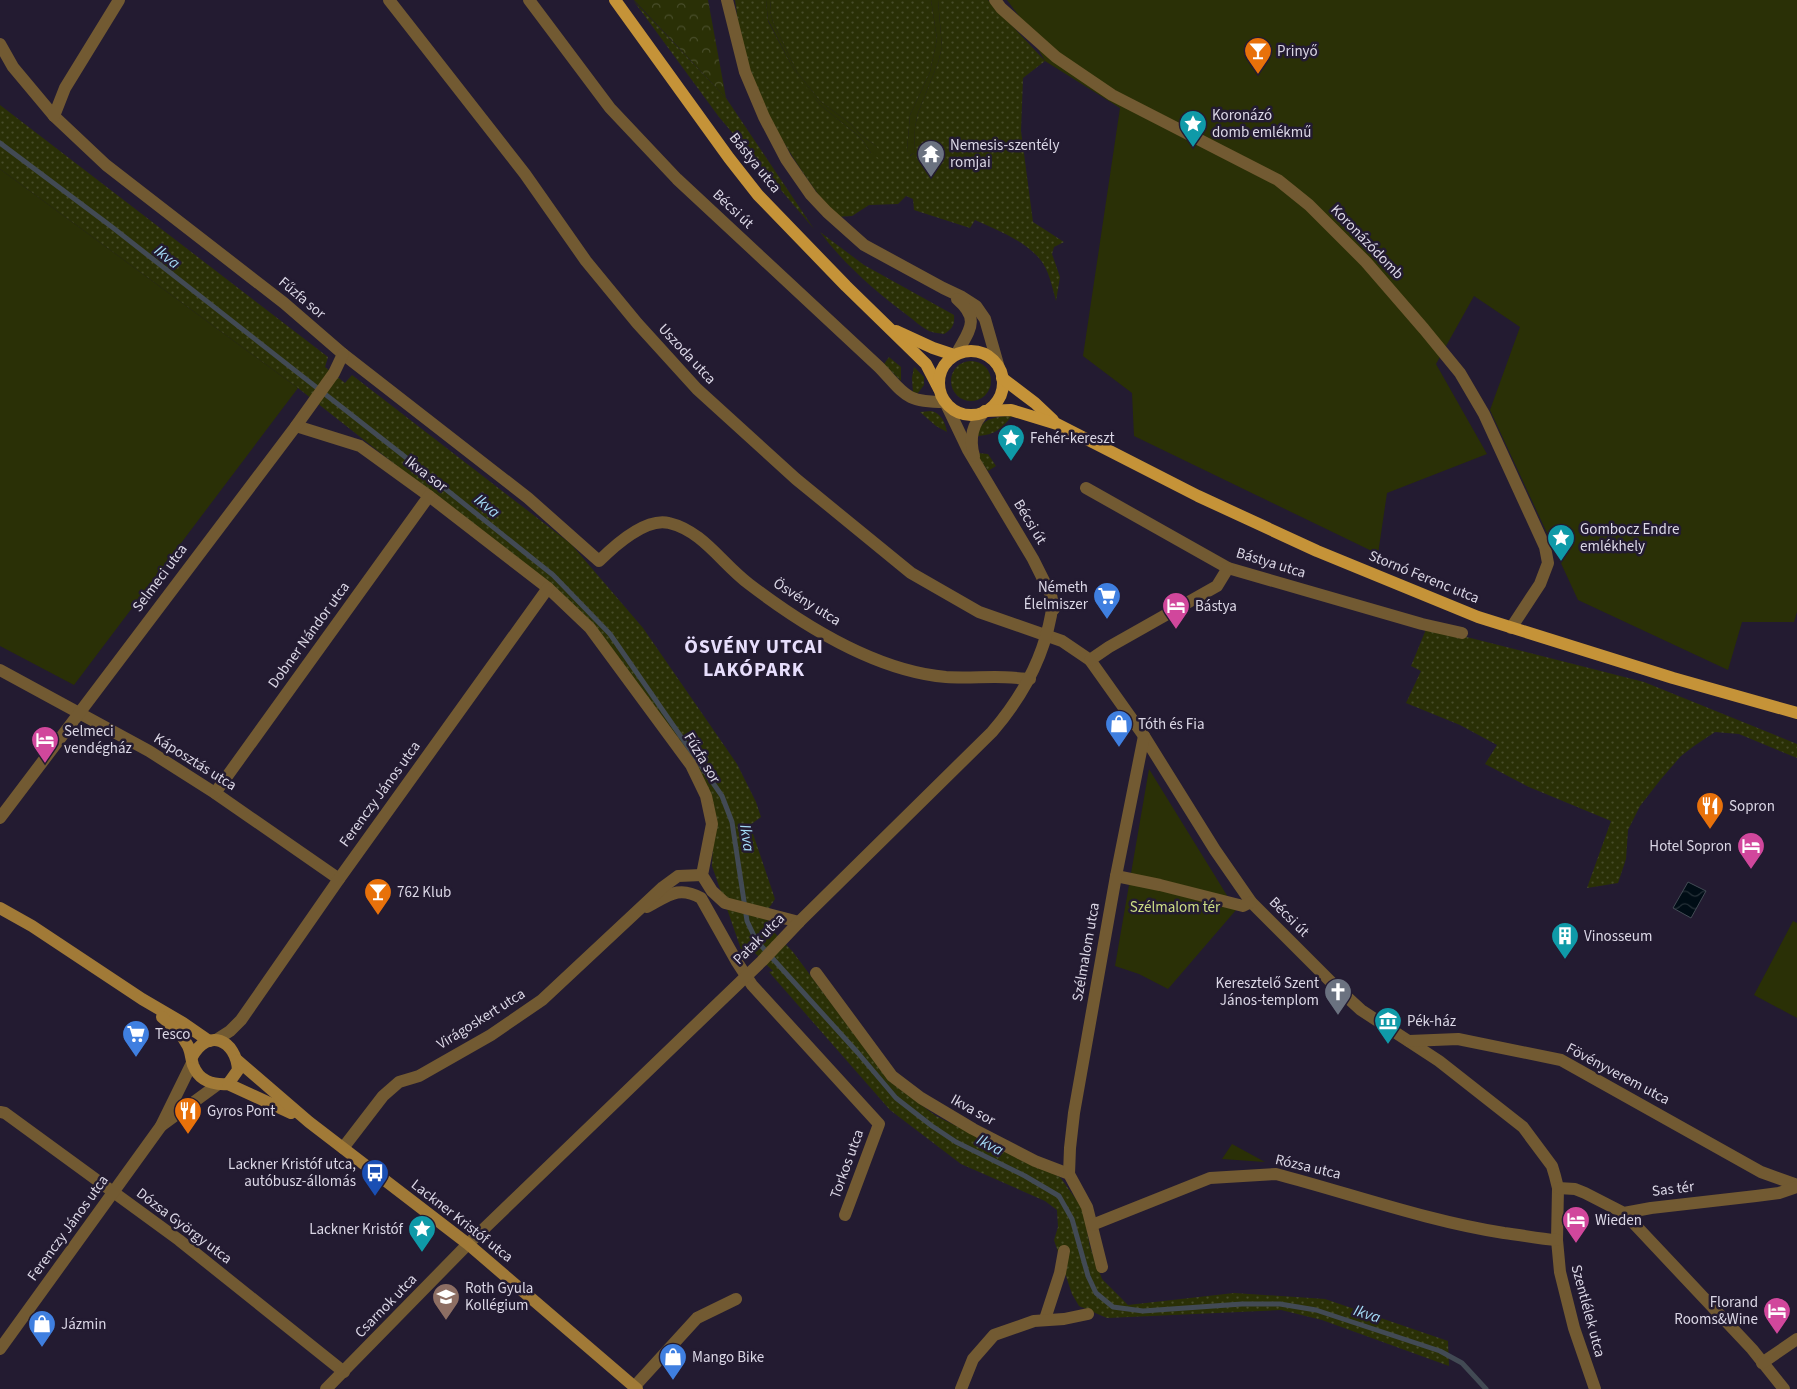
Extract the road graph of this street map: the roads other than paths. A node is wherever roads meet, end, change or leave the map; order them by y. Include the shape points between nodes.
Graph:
1 (119, 0) edge
2 (389, 0) edge
3 (529, 0) edge
4 (615, 0) edge
5 (727, 0) edge
6 (995, 0) edge
7 (0, 44) edge
8 (54, 116) junction
9 (943, 288) junction
10 (892, 329) junction
11 (343, 354) junction
12 (956, 354) junction
13 (1001, 373) junction
14 (939, 389) junction
15 (946, 403) junction
16 (985, 411) junction
17 (1057, 424) junction
18 (296, 426) junction
19 (976, 461) junction
20 (1086, 488) dead end
21 (429, 496) junction
22 (599, 561) joint
23 (1228, 568) junction
24 (548, 588) junction
25 (1053, 602) junction
26 (1511, 628) junction
27 (1462, 633) dead end
28 (1046, 636) junction
29 (1062, 641) junction
30 (1090, 660) junction
31 (0, 670) edge
32 (1030, 679) junction
33 (80, 712) junction
34 (1797, 713) edge
35 (1144, 736) junction
36 (215, 793) junction
37 (0, 818) edge
38 (702, 875) junction
39 (1116, 876) junction
40 (339, 879) junction
41 (0, 900) edge
42 (1251, 902) junction
43 (0, 908) edge
44 (635, 912) junction
45 (799, 922) junction
46 (32, 926) junction
47 (816, 973) dead end
48 (745, 976) junction
49 (142, 999) junction
50 (241, 1020) junction
51 (1448, 1039) junction
52 (1409, 1040) junction
53 (212, 1041) junction
54 (235, 1056) junction
55 (192, 1060) junction
56 (1439, 1061) junction
57 (222, 1084) junction
58 (0, 1112) edge
59 (309, 1122) junction
60 (161, 1126) junction
61 (343, 1148) junction
62 (1761, 1172) junction
63 (1069, 1174) junction
64 (1797, 1186) edge
65 (1558, 1188) junction
66 (114, 1192) junction
67 (1756, 1196) junction
68 (1624, 1213) junction
69 (845, 1215) dead end
70 (1092, 1225) junction
71 (1557, 1240) junction
72 (468, 1244) junction
73 (1064, 1251) dead end
74 (1102, 1267) dead end
75 (736, 1299) dead end
76 (1088, 1314) dead end
77 (1046, 1319) junction
78 (1797, 1339) edge
79 (0, 1349) edge
80 (1762, 1363) junction
81 (344, 1372) junction
82 (636, 1388) edge
83 (326, 1389) edge
84 (961, 1389) edge
85 (1594, 1389) edge
86 (1784, 1389) edge

1 - 8 street via 65,88
2 - 28 street, Uszoda utca via 525,174 586,261 636,323 697,389 796,479 911,573 979,612
3 - 15 street, Bécsi út via 610,108 677,179 878,366 907,397
4 - 10 main road, Bástya utca via 758,195 839,280
5 - 9 street via 749,81 764,117 811,195 864,245
6 - 26 street, Koronázódomb via 1056,57 1112,95 1278,180 1366,262 1447,356 1476,399 1545,547 1548,563 1540,584
7 - 8 street, Fűzfa sor via 13,67
8 - 11 street, Fűzfa sor via 106,165 284,303
9 - 12 street via 959,300 972,319
9 - 13 street via 976,306 985,319
10 - 12 main road, Bástya utca via 933,348
10 - 14 main road, Bástya utca via 926,364
11 - 18 street, Selmeci utca via 334,373
11 - 22 street, Fűzfa sor via 528,498
12 - 13 main road via 969,350 981,352 992,358
12 - 14 main road via 941,370
13 - 16 main road via 1002,389 998,400
13 - 17 main road, Stornó Ferenc utca
14 - 15 main road
15 - 16 main road via 964,414
15 - 19 street, Bécsi út
16 - 17 main road, Stornó Ferenc utca via 1011,410
16 - 19 street, Bécsi út via 977,419 973,431
17 - 26 main road, Stornó Ferenc utca via 1198,496 1317,550
18 - 21 street, Ikva sor via 360,446
18 - 33 street, Selmeci utca
19 - 25 street, Bécsi út via 1033,559
20 - 23 street, Bástya utca
21 - 24 street, Ikva sor
21 - 36 street, Dobner Nándor utca
22 - 32 street, Ösvény utca via 628,536 657,521 669,523 691,531 747,583 791,614 883,662 946,677
23 - 27 street, Bástya utca
23 - 30 street via 1217,586
24 - 38 street, Fűzfa sor via 590,628 691,765 706,796 712,824
24 - 40 street, Ferenczy János utca
25 - 28 street
25 - 29 street, Bécsi út
26 - 34 main road, Stornó Ferenc utca
28 - 29 street, Bécsi út
28 - 32 street, Patak utca
29 - 30 street, Bécsi út
30 - 35 street, Bécsi út
31 - 33 street, Káposztás utca
32 - 45 street, Patak utca via 992,732
33 - 36 street, Káposztás utca
33 - 37 street, Selmeci utca
35 - 39 street, Szélmalom utca
35 - 42 street, Bécsi út
36 - 40 street, Káposztás utca
38 - 44 street, Virágoskert utca via 678,876
38 - 45 street via 725,903
39 - 42 street via 1243,906
39 - 63 street, Szélmalom utca via 1074,1113
40 - 50 street, Ferenczy János utca
41 - 46 street, Lackner Kristóf utca
42 - 52 street, Bécsi út via 1361,1010
43 - 46 street, Lackner Kristóf utca
44 - 48 street, Virágoskert utca via 679,891 691,892 701,898
44 - 61 street, Virágoskert utca via 542,1000 491,1035 418,1076 400,1082 383,1096
45 - 48 street, Patak utca
46 - 49 street, Lackner Kristóf utca
47 - 63 street, Ikva sor via 892,1076 921,1098 973,1129 1035,1161
48 - 69 street, Torkos utca via 879,1124
48 - 72 street, Patak utca
49 - 53 street, Lackner Kristóf utca
49 - 55 street, Lackner Kristóf utca via 182,1035
50 - 53 street, Ferenczy János utca
50 - 54 street, Ferenczy János utca via 234,1037
51 - 52 street, Fövényverem utca
51 - 56 street via 1435,1046
51 - 62 street, Fövényverem utca via 1562,1060
52 - 56 street, Bécsi út
53 - 54 street, Lackner Kristóf utca via 229,1045
53 - 55 street via 200,1045
54 - 57 street via 238,1070
54 - 59 street, Lackner Kristóf utca
55 - 57 street, Lackner Kristóf utca via 202,1078
55 - 60 street, Ferenczy János utca
56 - 65 street, Bécsi út via 1523,1127 1550,1164
57 - 59 street, Lackner Kristóf utca via 272,1103
57 - 60 street, Ferenczy János utca
58 - 66 street, Dózsa György utca
59 - 61 street, Lackner Kristóf utca
60 - 66 street, Ferenczy János utca
61 - 72 street, Lackner Kristóf utca
62 - 64 street, Fövényverem utca
62 - 67 street via 1769,1187
63 - 70 street via 1088,1207
64 - 67 street, Sas tér
65 - 68 street via 1585,1192
65 - 71 street
66 - 79 street, Ferenczy János utca
66 - 81 street, Dózsa György utca
67 - 68 street, Sas tér
68 - 80 street
70 - 71 street, Rózsa utca via 1210,1178 1276,1174 1434,1218 1490,1231
70 - 74 street
71 - 85 street, Szentlélek utca via 1566,1298
72 - 81 street, Csarnok utca
72 - 82 street, Lackner Kristóf utca
73 - 77 street
75 - 82 street via 697,1318
76 - 77 street
77 - 84 street via 994,1335 973,1359
78 - 80 street
80 - 86 street
81 - 83 street, Csarnok utca

